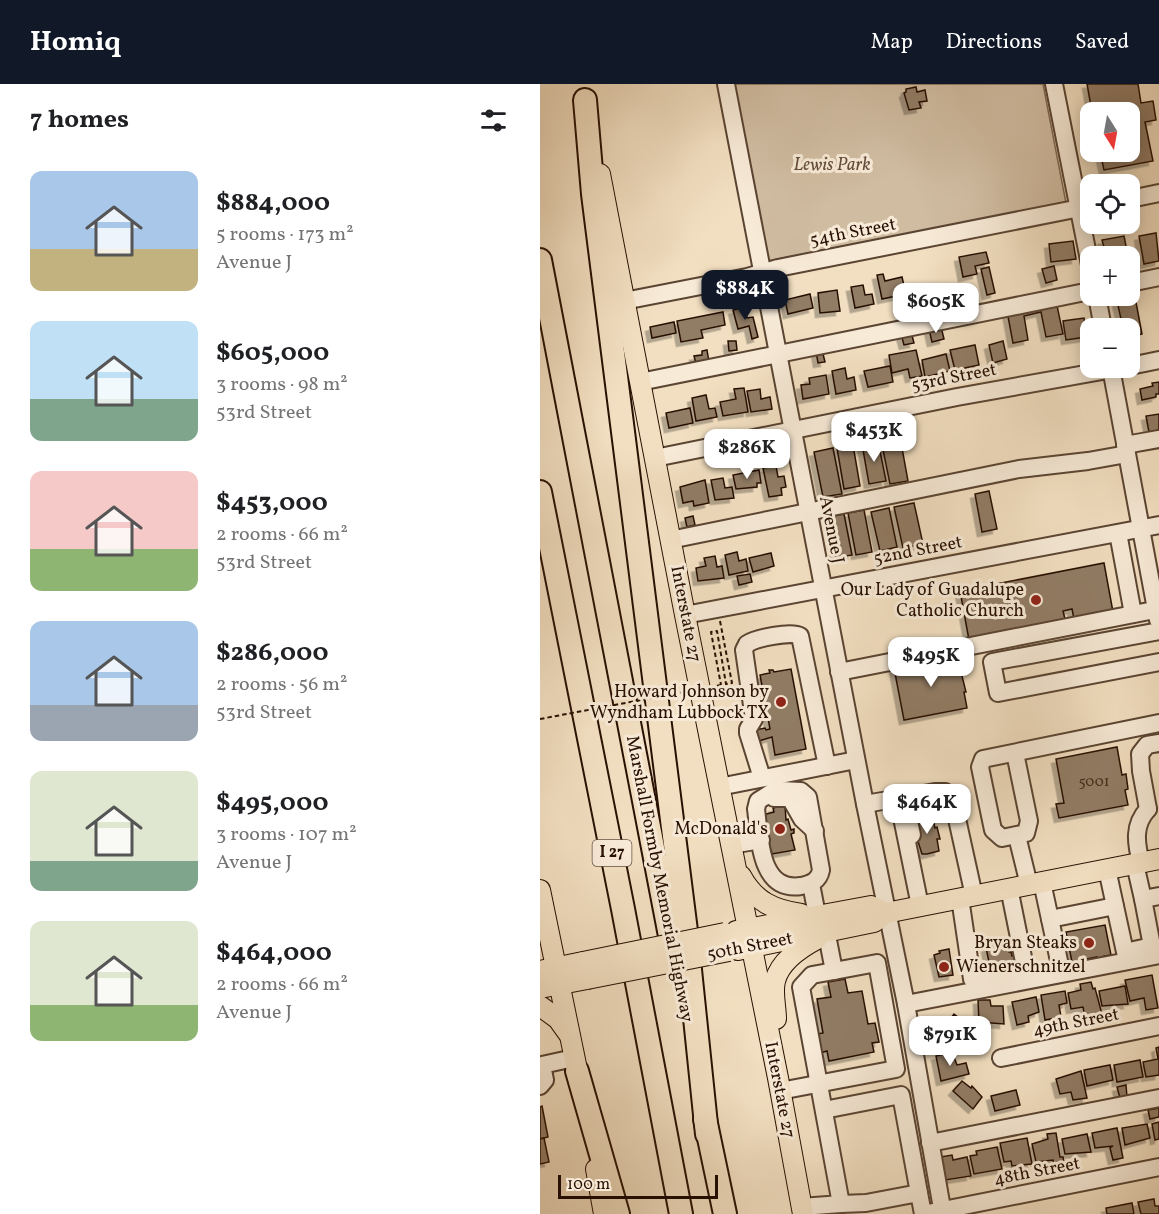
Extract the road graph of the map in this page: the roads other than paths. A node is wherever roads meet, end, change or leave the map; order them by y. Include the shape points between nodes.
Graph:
1 (726, 84) edge
2 (1054, 84) edge
3 (583, 92) edge
4 (1080, 187) edge
5 (1159, 193) edge
6 (1140, 197) edge
7 (1080, 208) edge
8 (540, 260) edge
9 (762, 273) junction
10 (1159, 277) edge
11 (1140, 281) edge
12 (1080, 293) edge
13 (624, 301) junction
14 (777, 353) junction
15 (1159, 360) edge
16 (1140, 364) edge
17 (1080, 374) edge
18 (1115, 378) edge
19 (640, 382) junction
20 (792, 431) junction
21 (1159, 439) edge
22 (1126, 450) junction
23 (655, 458) junction
24 (540, 492) edge
25 (808, 513) junction
26 (1159, 525) edge
27 (1141, 528) junction
28 (1118, 533) junction
29 (670, 540) junction
30 (823, 588) junction
31 (1133, 614) junction
32 (1158, 614) edge
33 (685, 615) junction
34 (1159, 631) edge
35 (1159, 662) edge
36 (839, 672) junction
37 (1159, 723) edge
38 (1159, 743) edge
39 (1015, 753) junction
40 (856, 760) junction
41 (827, 766) junction
42 (762, 778) junction
43 (719, 787) junction
44 (898, 798) junction
45 (865, 804) junction
46 (955, 805) junction
47 (1154, 811) edge
48 (815, 832) junction
49 (1017, 836) junction
50 (766, 844) junction
51 (732, 850) junction
52 (911, 861) junction
53 (1145, 862) edge
54 (1107, 869) junction
55 (811, 884) junction
56 (1036, 884) junction
57 (1009, 888) junction
58 (540, 890) edge
59 (967, 897) junction
60 (1151, 898) edge
61 (920, 906) junction
62 (1115, 906) junction
63 (886, 913) junction
64 (815, 916) junction
65 (1050, 918) junction
66 (835, 932) junction
67 (749, 938) junction
68 (1159, 955) edge
69 (1059, 961) dead end
70 (834, 971) junction
71 (552, 974) edge
72 (540, 988) edge
73 (906, 1004) junction
74 (540, 1006) edge
75 (1159, 1026) edge
76 (570, 1036) junction
77 (1001, 1058) dead end
78 (541, 1060) edge
79 (576, 1064) junction
80 (820, 1084) junction
81 (779, 1085) junction
82 (540, 1086) edge
83 (1159, 1098) edge
84 (824, 1110) junction
85 (707, 1134) junction
86 (930, 1143) junction
87 (1159, 1167) edge
88 (919, 1193) junction
89 (842, 1204) junction
90 (878, 1208) edge
91 (802, 1210) edge
92 (943, 1212) edge
93 (604, 1214) edge
94 (618, 1214) edge
95 (681, 1214) edge
96 (725, 1214) edge
97 (923, 1214) edge

1 - 9 street, Avenue J
2 - 4 street
3 - 13 main road, Interstate 27
3 - 85 highway via 686,931
5 - 6 street
7 - 9 street, 54th Street
8 - 85 highway, Marshall Formby Memorial Highway / I 27
9 - 13 street, 54th Street
9 - 14 street, Avenue J
10 - 11 street
12 - 14 street
13 - 19 main road, Interstate 27
14 - 19 street
14 - 20 street, Avenue J
15 - 16 street
17 - 20 street, 53rd Street
18 - 22 street
19 - 23 main road, Interstate 27
20 - 23 street, 53rd Street
20 - 25 street, Avenue J
21 - 22 street
22 - 25 street via 1088,461 1019,469
22 - 27 street
23 - 29 main road, Interstate 27
24 - 95 highway, I 27
25 - 29 street
25 - 30 street, Avenue J
26 - 27 street, 52nd Street
27 - 28 street, 52nd Street
27 - 32 street
28 - 30 street, 52nd Street
28 - 31 street
29 - 33 main road, Interstate 27
30 - 33 street, 52nd Street
30 - 36 street, Avenue J
31 - 32 street
31 - 36 street
33 - 43 main road, Interstate 27
34 - 35 street via 992,662 998,693
36 - 40 street, Avenue J
37 - 39 street
38 - 47 street via 1147,745 1140,754 1140,771
39 - 49 street via 1029,821 1026,833
39 - 49 street via 983,759 980,767 993,830 1002,838
40 - 41 street
40 - 45 street, Avenue J
41 - 42 street
41 - 42 street via 800,636 794,633 754,640 744,650 754,719 748,733
42 - 43 street
43 - 51 main road, Interstate 27
44 - 45 street
44 - 46 street via 945,792 952,796
44 - 52 street
45 - 63 street, Avenue J
46 - 52 street via 913,813 909,821 916,856
46 - 59 street
47 - 53 street via 1141,816 1137,835 1136,843
48 - 50 street via 790,798 771,798 765,801 761,812
48 - 50 street via 808,797 801,791 771,792 758,801 756,809
48 - 55 street via 822,870
49 - 56 street
50 - 51 street
50 - 55 street via 766,866 772,878 791,886
51 - 64 main road via 746,886 759,900 776,909
51 - 67 main road, Interstate 27
52 - 61 street
53 - 54 main road, 50th Street
53 - 60 street
54 - 56 main road, 50th Street
54 - 62 street
55 - 64 street
56 - 57 main road, 50th Street
56 - 65 street
57 - 59 main road, 50th Street
57 - 59 street via 1026,972 972,979
58 - 71 main road
59 - 61 main road, 50th Street
60 - 62 street via 1152,946 1125,952
61 - 63 main road, 50th Street
62 - 65 street
63 - 64 main road, 50th Street via 871,906
63 - 66 main road, 50th Street via 874,922
63 - 73 street, Avenue J
64 - 67 main road, 50th Street
65 - 69 street
66 - 67 main road, 50th Street
66 - 70 street
66 - 81 main road via 802,947 782,966 775,980
67 - 71 main road, 50th Street, bridge
67 - 81 main road, Interstate 27
68 - 73 street
70 - 80 street via 812,975 801,987
70 - 80 street via 877,963 896,1069
71 - 72 main road, 50th Street
71 - 76 main road
73 - 86 street, Avenue J
74 - 76 main road
75 - 77 street, 49th Street
76 - 79 main road
78 - 79 street
78 - 82 street via 545,1080
79 - 93 main road
79 - 94 highway
80 - 81 street
80 - 84 street
81 - 91 main road, Interstate 27
83 - 86 street
84 - 88 street via 901,1095
84 - 89 street
85 - 96 highway, Marshall Formby Memorial Highway / I 27
86 - 92 street, Avenue J
87 - 92 street, 48th Street
88 - 90 street
88 - 97 street
89 - 90 street
89 - 91 street
92 - 97 street, 48th Street

